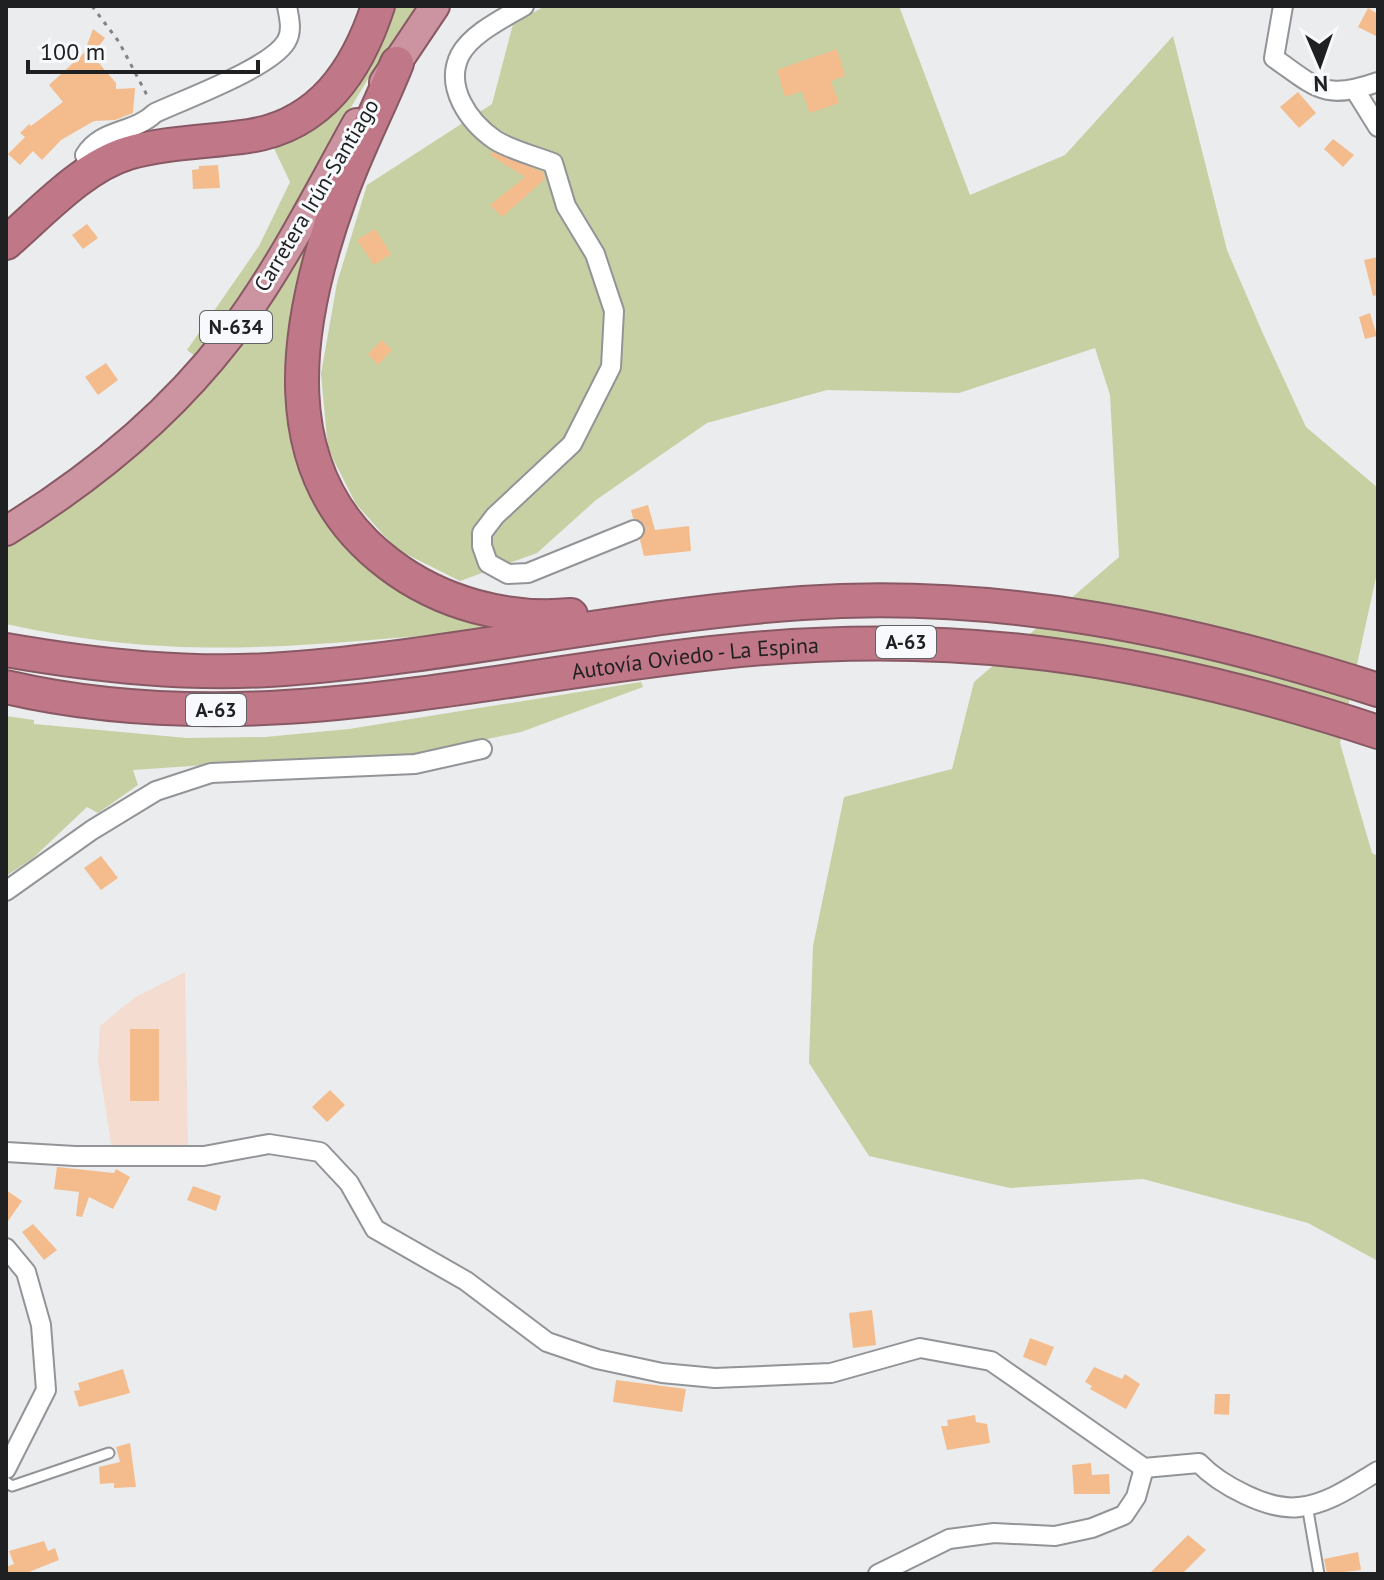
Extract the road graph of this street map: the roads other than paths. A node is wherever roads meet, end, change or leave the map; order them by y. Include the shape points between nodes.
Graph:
1 (287, 6) edge
2 (378, 6) edge
3 (435, 6) edge
4 (524, 6) edge
5 (1283, 6) edge
6 (397, 63) junction
7 (1378, 82) edge
8 (1355, 90) junction
9 (1378, 127) edge
10 (92, 172) junction
11 (6, 243) edge
12 (634, 530) dead end
13 (6, 531) edge
14 (805, 603) junction
15 (6, 650) edge
16 (6, 687) edge
17 (1378, 690) edge
18 (427, 695) junction
19 (6, 704) edge
20 (1378, 732) edge
21 (482, 749) dead end
22 (6, 891) edge
23 (6, 1152) edge
24 (6, 1248) edge
25 (12, 1448) edge
26 (109, 1453) dead end
27 (1144, 1468) junction
28 (6, 1469) edge
29 (1378, 1471) edge
30 (6, 1482) edge
31 (1307, 1505) junction
32 (878, 1574) edge
33 (1319, 1574) edge

1 - 10 street via 291,26 286,42 269,60 155,113 142,125 94,140 85,155
2 - 10 highway via 354,67 325,101 299,120 249,136 127,153
3 - 6 highway, Carretera Irún-Santiago / N-634
4 - 12 street via 488,27 460,55 455,91 471,118 496,141 553,163 566,206 595,254 614,311 611,367 572,444 495,516 482,533 482,546 488,563 508,574 528,573
5 - 8 street via 1274,58 1323,92
6 - 13 highway, Carretera Irún-Santiago / N-634 via 265,283 208,362 108,460
6 - 14 highway via 329,231 300,371 311,455 342,518 370,551 423,586 470,606 511,614 551,617 740,599
7 - 8 street
8 - 9 street
10 - 11 highway
14 - 15 highway, Autovía Oviedo - La Espina / A-63 via 283,669 146,669
14 - 17 highway, Autovía Oviedo - La Espina / A-63 via 981,605 1067,613 1276,657
16 - 18 highway, Autovía Oviedo - La Espina / A-63 via 109,705 254,711
18 - 19 highway via 359,711 181,721 97,717
18 - 20 highway, Autovía Oviedo - La Espina / A-63 via 714,652 895,642 1051,652 1144,666 1269,696
21 - 22 street via 415,764 211,773 156,791
23 - 27 street via 204,1156 269,1144 320,1152 349,1183 375,1229 466,1281 547,1342 636,1368 715,1378 831,1373 920,1348 991,1361
24 - 25 street via 26,1272 41,1325 46,1390
25 - 28 street
26 - 30 lane via 12,1486
27 - 31 street via 1199,1463 1238,1493 1296,1508
27 - 32 street via 1124,1515 1103,1524 1055,1536 994,1533 949,1539
29 - 31 street
31 - 33 lane

